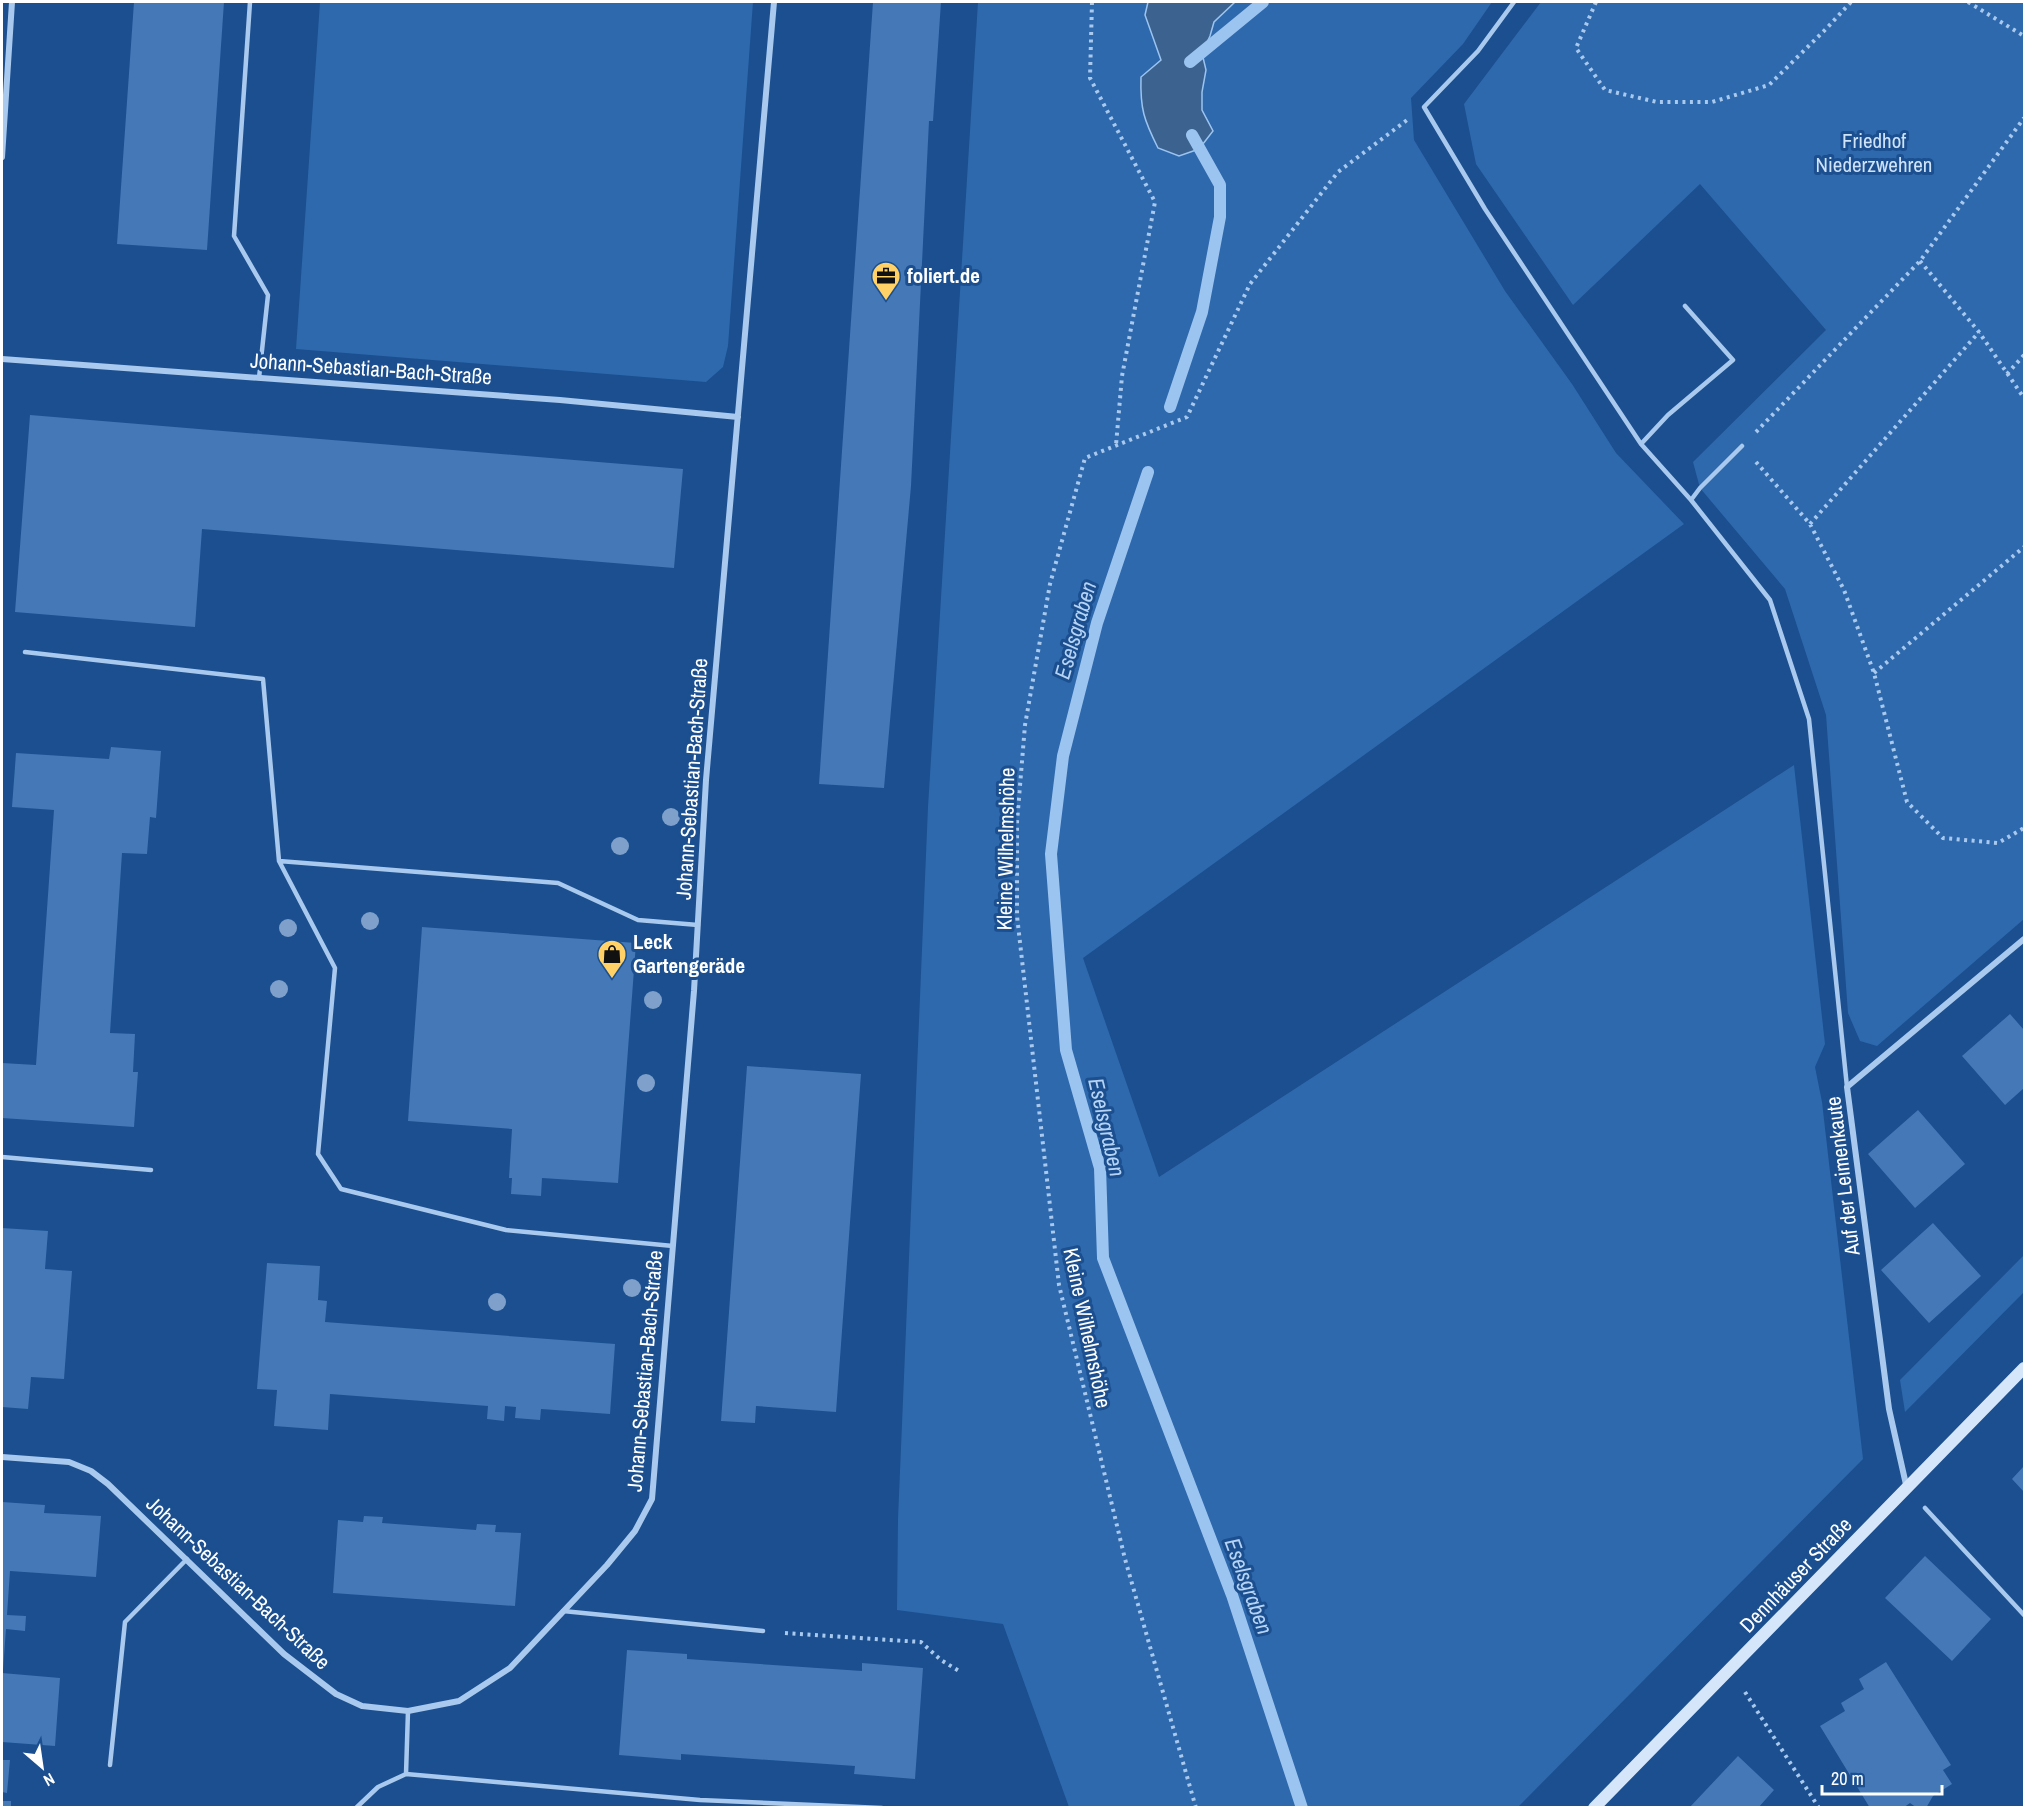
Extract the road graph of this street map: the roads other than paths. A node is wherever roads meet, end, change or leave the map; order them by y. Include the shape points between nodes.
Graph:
1 (12, 2) edge
2 (250, 2) edge
3 (774, 2) edge
4 (1514, 2) edge
5 (2, 157) edge
6 (1685, 306) dead end
7 (2, 359) edge
8 (259, 378) junction
9 (738, 417) junction
10 (1641, 444) junction
11 (1743, 446) road end
12 (1691, 500) junction
13 (25, 652) dead end
14 (279, 861) junction
15 (698, 925) junction
16 (2025, 939) edge
17 (1847, 1087) junction
18 (2, 1158) edge
19 (151, 1170) dead end
20 (673, 1246) junction
21 (2025, 1368) edge
22 (2, 1457) edge
23 (1907, 1489) junction
24 (1925, 1508) dead end
25 (187, 1559) junction
26 (563, 1611) junction
27 (2025, 1615) edge
28 (763, 1631) road end
29 (408, 1711) junction
30 (110, 1765) dead end
31 (406, 1774) junction
32 (356, 1808) edge
33 (882, 1808) edge
34 (1594, 1808) edge

1 - 5 street
2 - 8 lane via 234,236 268,295
3 - 9 street, Johann-Sebastian-Bach-Straße
4 - 10 lane via 1478,51 1424,107 1485,209
6 - 10 lane via 1733,360 1668,415
7 - 8 street, Johann-Sebastian-Bach-Straße
8 - 9 street, Johann-Sebastian-Bach-Straße
9 - 15 street, Johann-Sebastian-Bach-Straße via 707,768
10 - 12 lane
11 - 12 lane
12 - 17 lane via 1770,600 1809,719
13 - 14 lane via 263,679
14 - 15 lane via 558,883 638,920
14 - 20 lane via 335,968 318,1154 341,1189 506,1230
15 - 20 street, Johann-Sebastian-Bach-Straße
16 - 17 street, Auf der Leimenkaute
17 - 23 street, Auf der Leimenkaute via 1889,1409
18 - 19 lane
20 - 26 street, Johann-Sebastian-Bach-Straße via 652,1499 635,1531 608,1565
21 - 23 street, Dennhäuser Straße
22 - 25 street, Johann-Sebastian-Bach-Straße via 69,1462 91,1471
23 - 34 street, Dennhäuser Straße
24 - 27 lane
25 - 29 street, Johann-Sebastian-Bach-Straße via 284,1654 336,1694 362,1706
25 - 30 lane via 125,1622
26 - 28 lane
26 - 29 street, Johann-Sebastian-Bach-Straße via 510,1668 459,1701
29 - 31 lane
31 - 32 lane via 378,1787
31 - 33 lane via 700,1800

